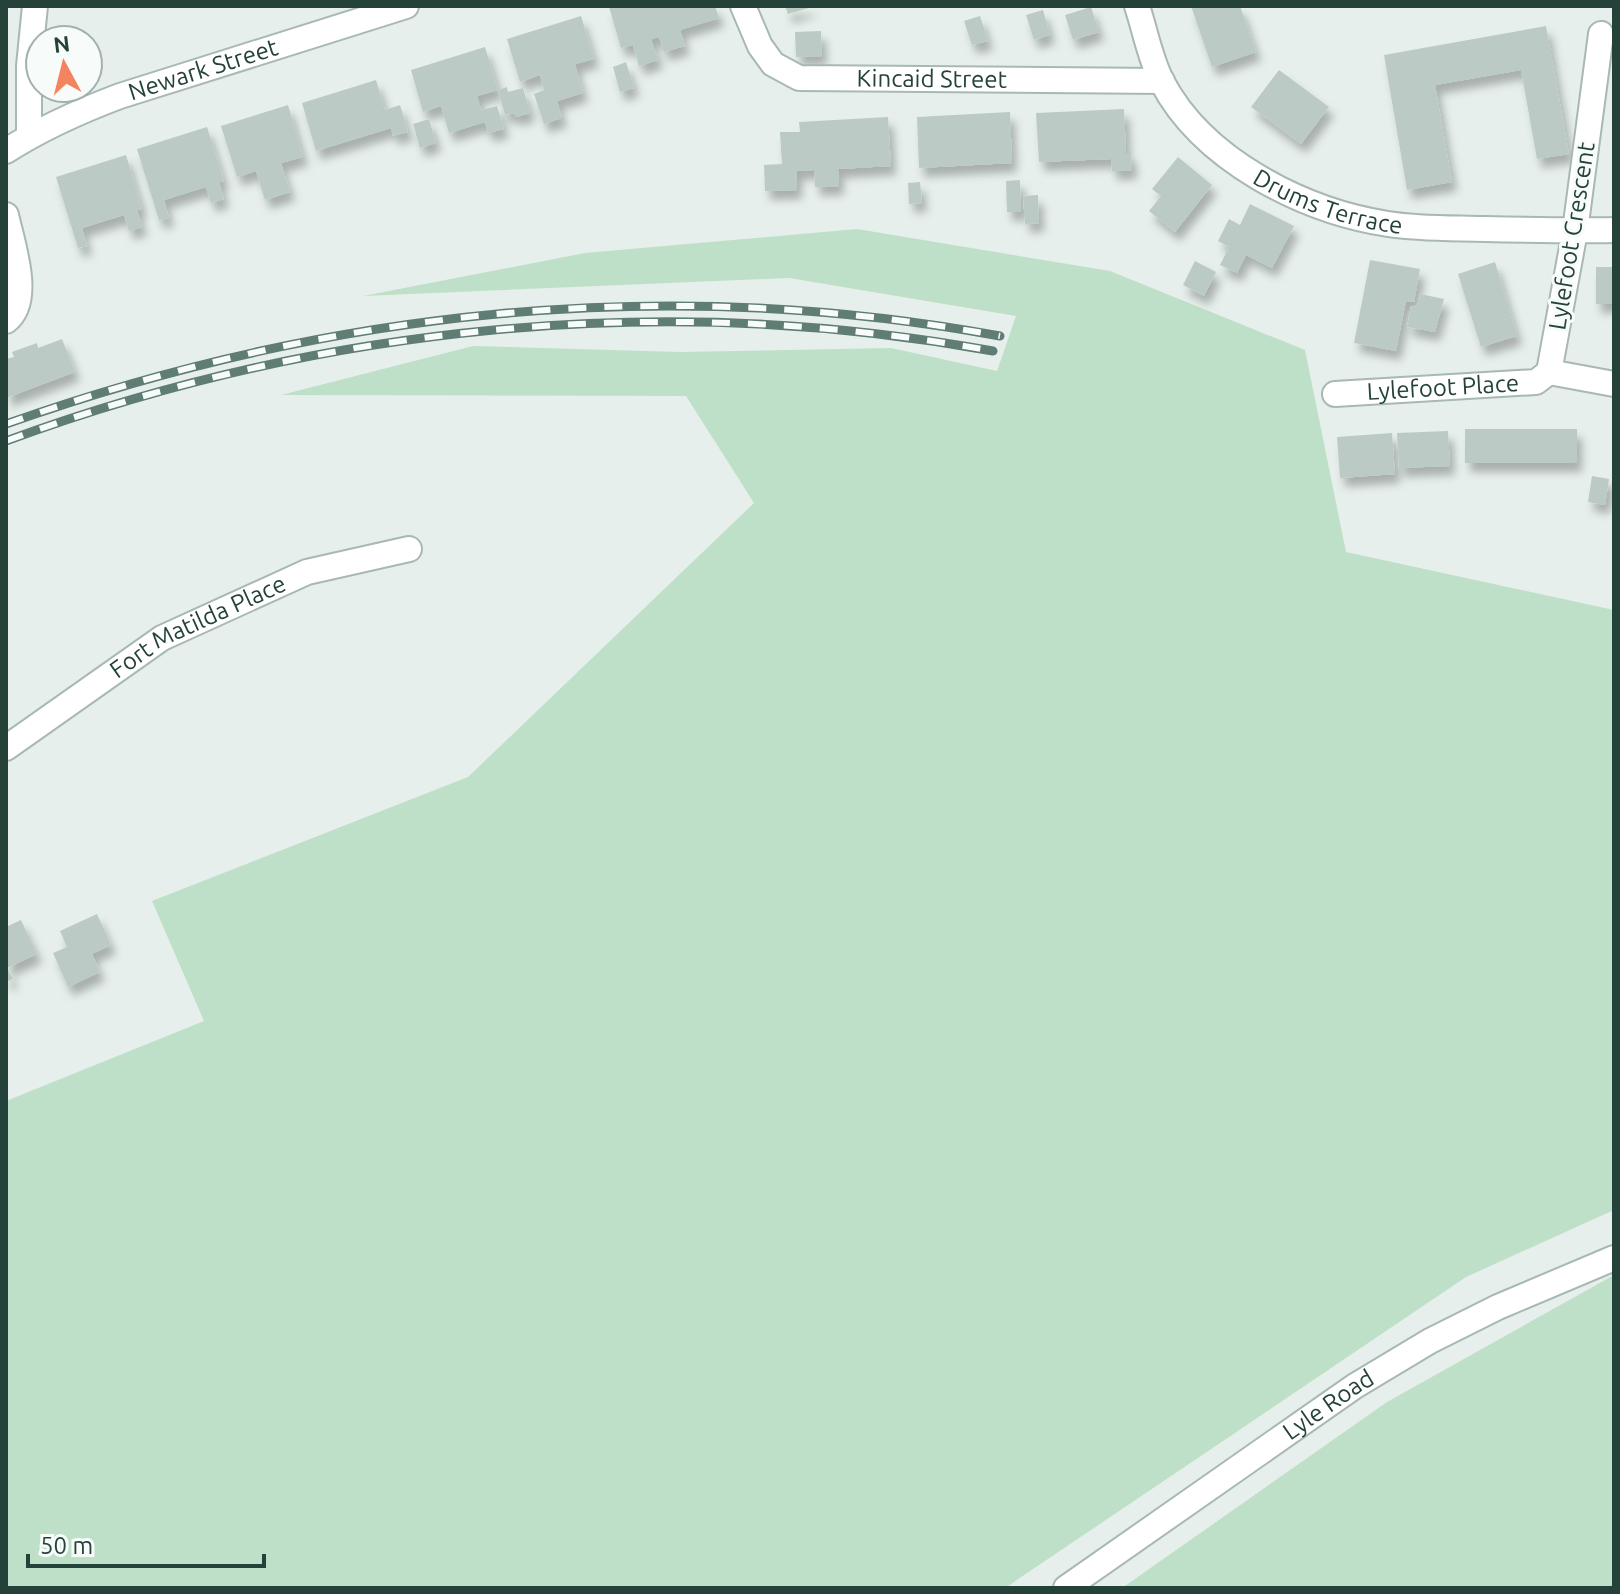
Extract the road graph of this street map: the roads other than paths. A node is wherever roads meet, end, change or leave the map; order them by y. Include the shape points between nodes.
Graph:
1 (35, 6) edge
2 (406, 6) edge
3 (743, 6) edge
4 (1137, 6) edge
5 (1601, 34) dead end
6 (1162, 81) junction
7 (29, 136) junction
8 (6, 151) edge
9 (6, 215) edge
10 (1614, 230) edge
11 (1575, 231) junction
12 (6, 321) edge
13 (1549, 372) junction
14 (1614, 384) edge
15 (1335, 394) dead end
16 (409, 549) dead end
17 (6, 748) edge
18 (1614, 1258) edge
19 (1066, 1588) edge

1 - 7 street
2 - 7 street, Newark Street via 120,96
3 - 6 street, Kincaid Street via 773,64 799,78
4 - 6 street, Drums Terrace
5 - 11 street, Lylefoot Crescent
6 - 11 street, Drums Terrace via 1216,149 1266,183 1326,208 1387,224
7 - 8 street, Newark Street
9 - 12 street via 21,291 14,315
10 - 11 street, Drums Terrace
11 - 13 street, Lylefoot Crescent
13 - 14 street
13 - 15 street, Lylefoot Place via 1536,382
16 - 17 street, Fort Matilda Place via 307,572 162,638
18 - 19 street, Lyle Road via 1498,1307 1355,1386

